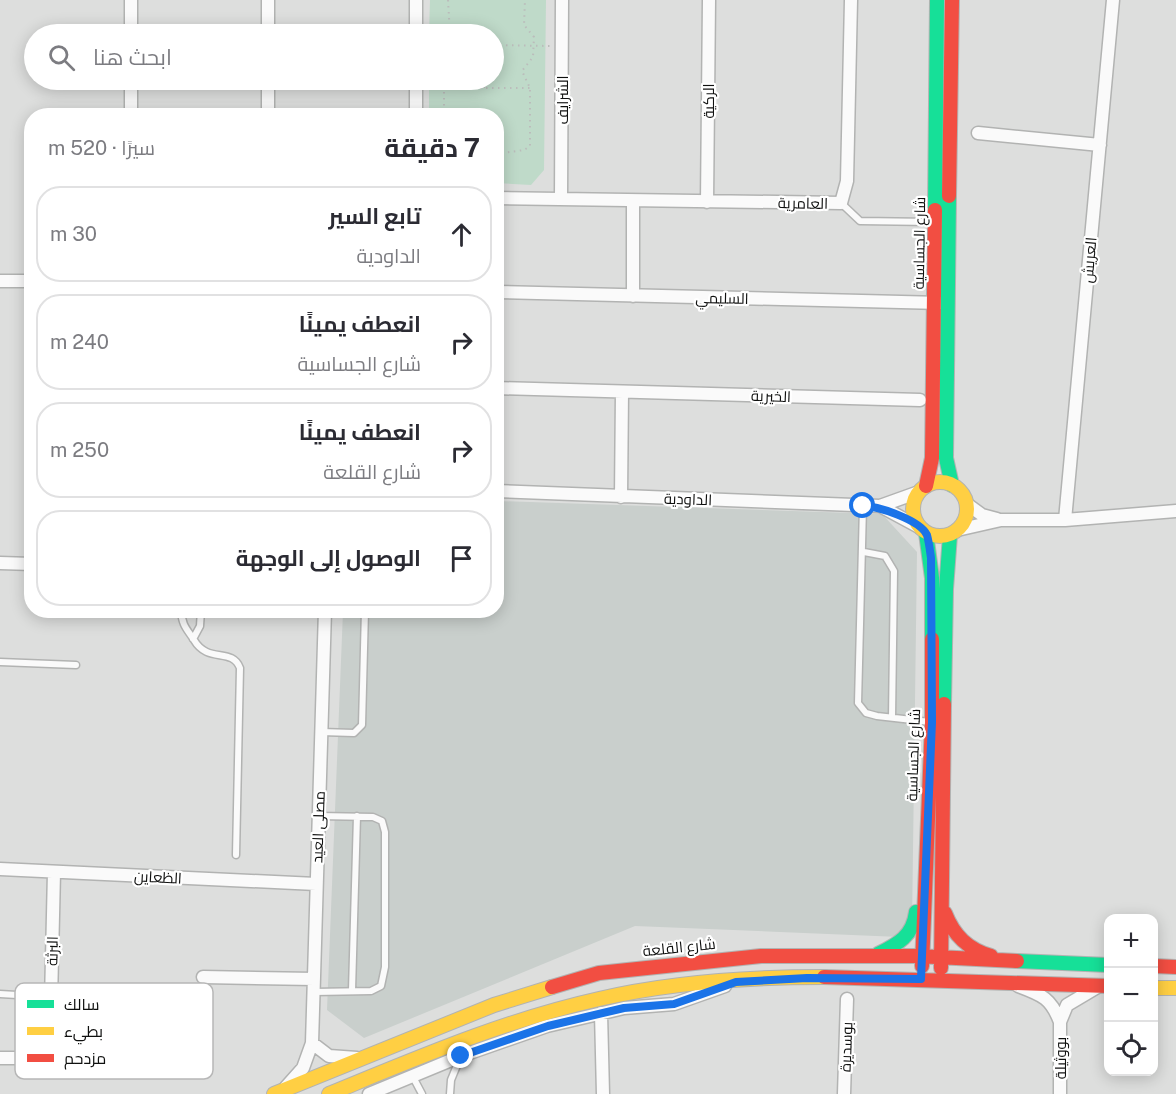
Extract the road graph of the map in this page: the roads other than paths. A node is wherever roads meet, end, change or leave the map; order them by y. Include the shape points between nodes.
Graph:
1 (131, 0) edge
2 (268, 0) edge
3 (417, 0) edge
4 (562, 0) edge
5 (709, 0) edge
6 (851, 0) edge
7 (937, 0) edge
8 (952, 0) edge
9 (1113, 0) edge
10 (131, 24) edge
11 (268, 24) edge
12 (416, 24) edge
13 (131, 90) edge
14 (268, 90) edge
15 (416, 90) edge
16 (131, 108) edge
17 (268, 108) edge
18 (416, 108) edge
19 (978, 134) dead end
20 (1100, 145) junction
21 (504, 198) edge
22 (561, 199) junction
23 (633, 201) junction
24 (707, 202) junction
25 (841, 203) junction
26 (936, 222) junction
27 (0, 280) edge
28 (24, 281) edge
29 (504, 292) edge
30 (633, 296) junction
31 (941, 303) junction
32 (504, 388) edge
33 (622, 392) junction
34 (920, 400) dead end
35 (952, 485) junction
36 (922, 489) junction
37 (504, 491) edge
38 (621, 497) junction
39 (967, 504) junction
40 (863, 506) junction
41 (880, 506) junction
42 (1176, 511) edge
43 (1001, 520) junction
44 (1065, 520) junction
45 (923, 530) junction
46 (954, 532) junction
47 (864, 552) junction
48 (0, 563) edge
49 (24, 564) edge
50 (182, 618) edge
51 (200, 618) edge
52 (325, 618) edge
53 (365, 618) edge
54 (194, 639) junction
55 (0, 662) edge
56 (76, 665) dead end
57 (892, 717) junction
58 (932, 722) junction
59 (320, 732) junction
60 (928, 798) junction
61 (318, 816) junction
62 (357, 816) junction
63 (236, 855) dead end
64 (0, 869) edge
65 (54, 872) junction
66 (316, 884) junction
67 (942, 903) junction
68 (875, 955) junction
69 (922, 957) junction
70 (942, 958) junction
71 (1013, 961) junction
72 (1104, 965) edge
73 (1158, 966) edge
74 (1176, 967) edge
75 (203, 977) dead end
76 (314, 979) junction
77 (921, 979) junction
78 (941, 980) junction
79 (736, 982) junction
80 (1010, 982) junction
81 (51, 983) edge
82 (1104, 986) edge
83 (1104, 986) edge
84 (1158, 988) edge
85 (1176, 988) edge
86 (352, 990) junction
87 (313, 992) junction
88 (0, 994) edge
89 (15, 995) edge
90 (847, 999) dead end
91 (601, 1013) junction
92 (1060, 1022) junction
93 (312, 1043) junction
94 (461, 1056) junction
95 (364, 1059) junction
96 (412, 1077) junction
97 (279, 1092) edge
98 (329, 1094) edge
99 (369, 1094) edge
100 (422, 1094) edge
101 (450, 1094) edge
102 (603, 1094) edge
103 (844, 1094) edge
104 (1060, 1094) edge

1 - 10 street
2 - 11 street
3 - 12 street
4 - 22 street, الشرايف
5 - 24 street, الركية
6 - 25 street, العامرية via 847,181
7 - 26 street, شارع الجساسية
8 - 31 street, شارع الجساسية
9 - 20 street, العريش
13 - 16 street
14 - 17 street
15 - 18 street
19 - 20 street
20 - 44 street, العريش
21 - 22 street, العامرية
22 - 23 street, العامرية
23 - 24 street, العامرية
23 - 30 street
24 - 25 street, العامرية
25 - 26 lane via 860,221
26 - 31 street, شارع الجساسية
27 - 28 street
29 - 30 street, السليمي
30 - 31 street, السليمي
31 - 35 street, شارع الجساسية via 946,458
31 - 36 street, شارع الجساسية via 933,458
32 - 33 street, الخيرية
33 - 34 street, الخيرية
33 - 38 street
35 - 36 street via 944,482
35 - 39 street via 959,489
36 - 41 street, الداودية
36 - 45 street via 913,509
37 - 38 street, الداودية
38 - 40 street, الداودية
39 - 43 street via 982,515
39 - 46 street via 966,519
40 - 41 street, الداودية
40 - 47 lane
41 - 45 street, الداودية
42 - 44 street
43 - 44 street
43 - 46 street
45 - 46 street via 942,537
45 - 58 street, شارع الجساسية via 932,578
46 - 67 street, شارع الجساسية via 946,590
47 - 57 lane via 885,556 894,571
47 - 57 lane via 858,703 866,713
48 - 49 street
50 - 54 lane via 183,628
51 - 54 lane
52 - 59 street, مصلى العيد
53 - 59 lane via 362,725 354,733
54 - 63 lane via 201,651 232,658 240,668
55 - 56 lane
57 - 58 lane
58 - 60 street, شارع الجساسية
59 - 61 street, مصلى العيد
60 - 68 street via 915,926 897,945
60 - 69 street, شارع الجساسية
61 - 62 lane
61 - 66 street, مصلى العيد
62 - 86 lane
62 - 86 lane via 382,821 386,832 385,968 381,986 371,991
64 - 65 street, الظعاين
65 - 66 street, الظعاين
65 - 81 street, البرثة
66 - 76 street, مصلى العيد
67 - 70 street, شارع الجساسية
67 - 71 street via 955,935 978,953
68 - 69 street, شارع القلعة
68 - 95 street, شارع القلعة via 761,956 599,973 494,1005
69 - 70 street, شارع القلعة
69 - 77 street, شارع الجساسية
70 - 71 street, شارع القلعة
70 - 78 street, شارع الجساسية
71 - 72 street, شارع القلعة
73 - 74 street
75 - 76 street
76 - 87 street, مصلى العيد
77 - 78 street
77 - 79 street
78 - 80 street
79 - 91 street via 674,1004
79 - 98 street via 637,991 544,1012 474,1035
80 - 82 street
80 - 92 street, بووثيلة via 1040,994 1054,1005
83 - 92 street, بووثيلة via 1067,1005
84 - 85 street
86 - 87 lane
87 - 93 street, مصلى العيد
88 - 89 lane
90 - 103 street, بوسديرة
91 - 94 street via 548,1026
91 - 102 street
92 - 104 street, بووثيلة
93 - 95 street via 329,1056
93 - 97 street, مصلى العيد via 303,1068
94 - 96 street
94 - 101 lane
95 - 97 street, شارع القلعة
96 - 99 street
96 - 100 lane

